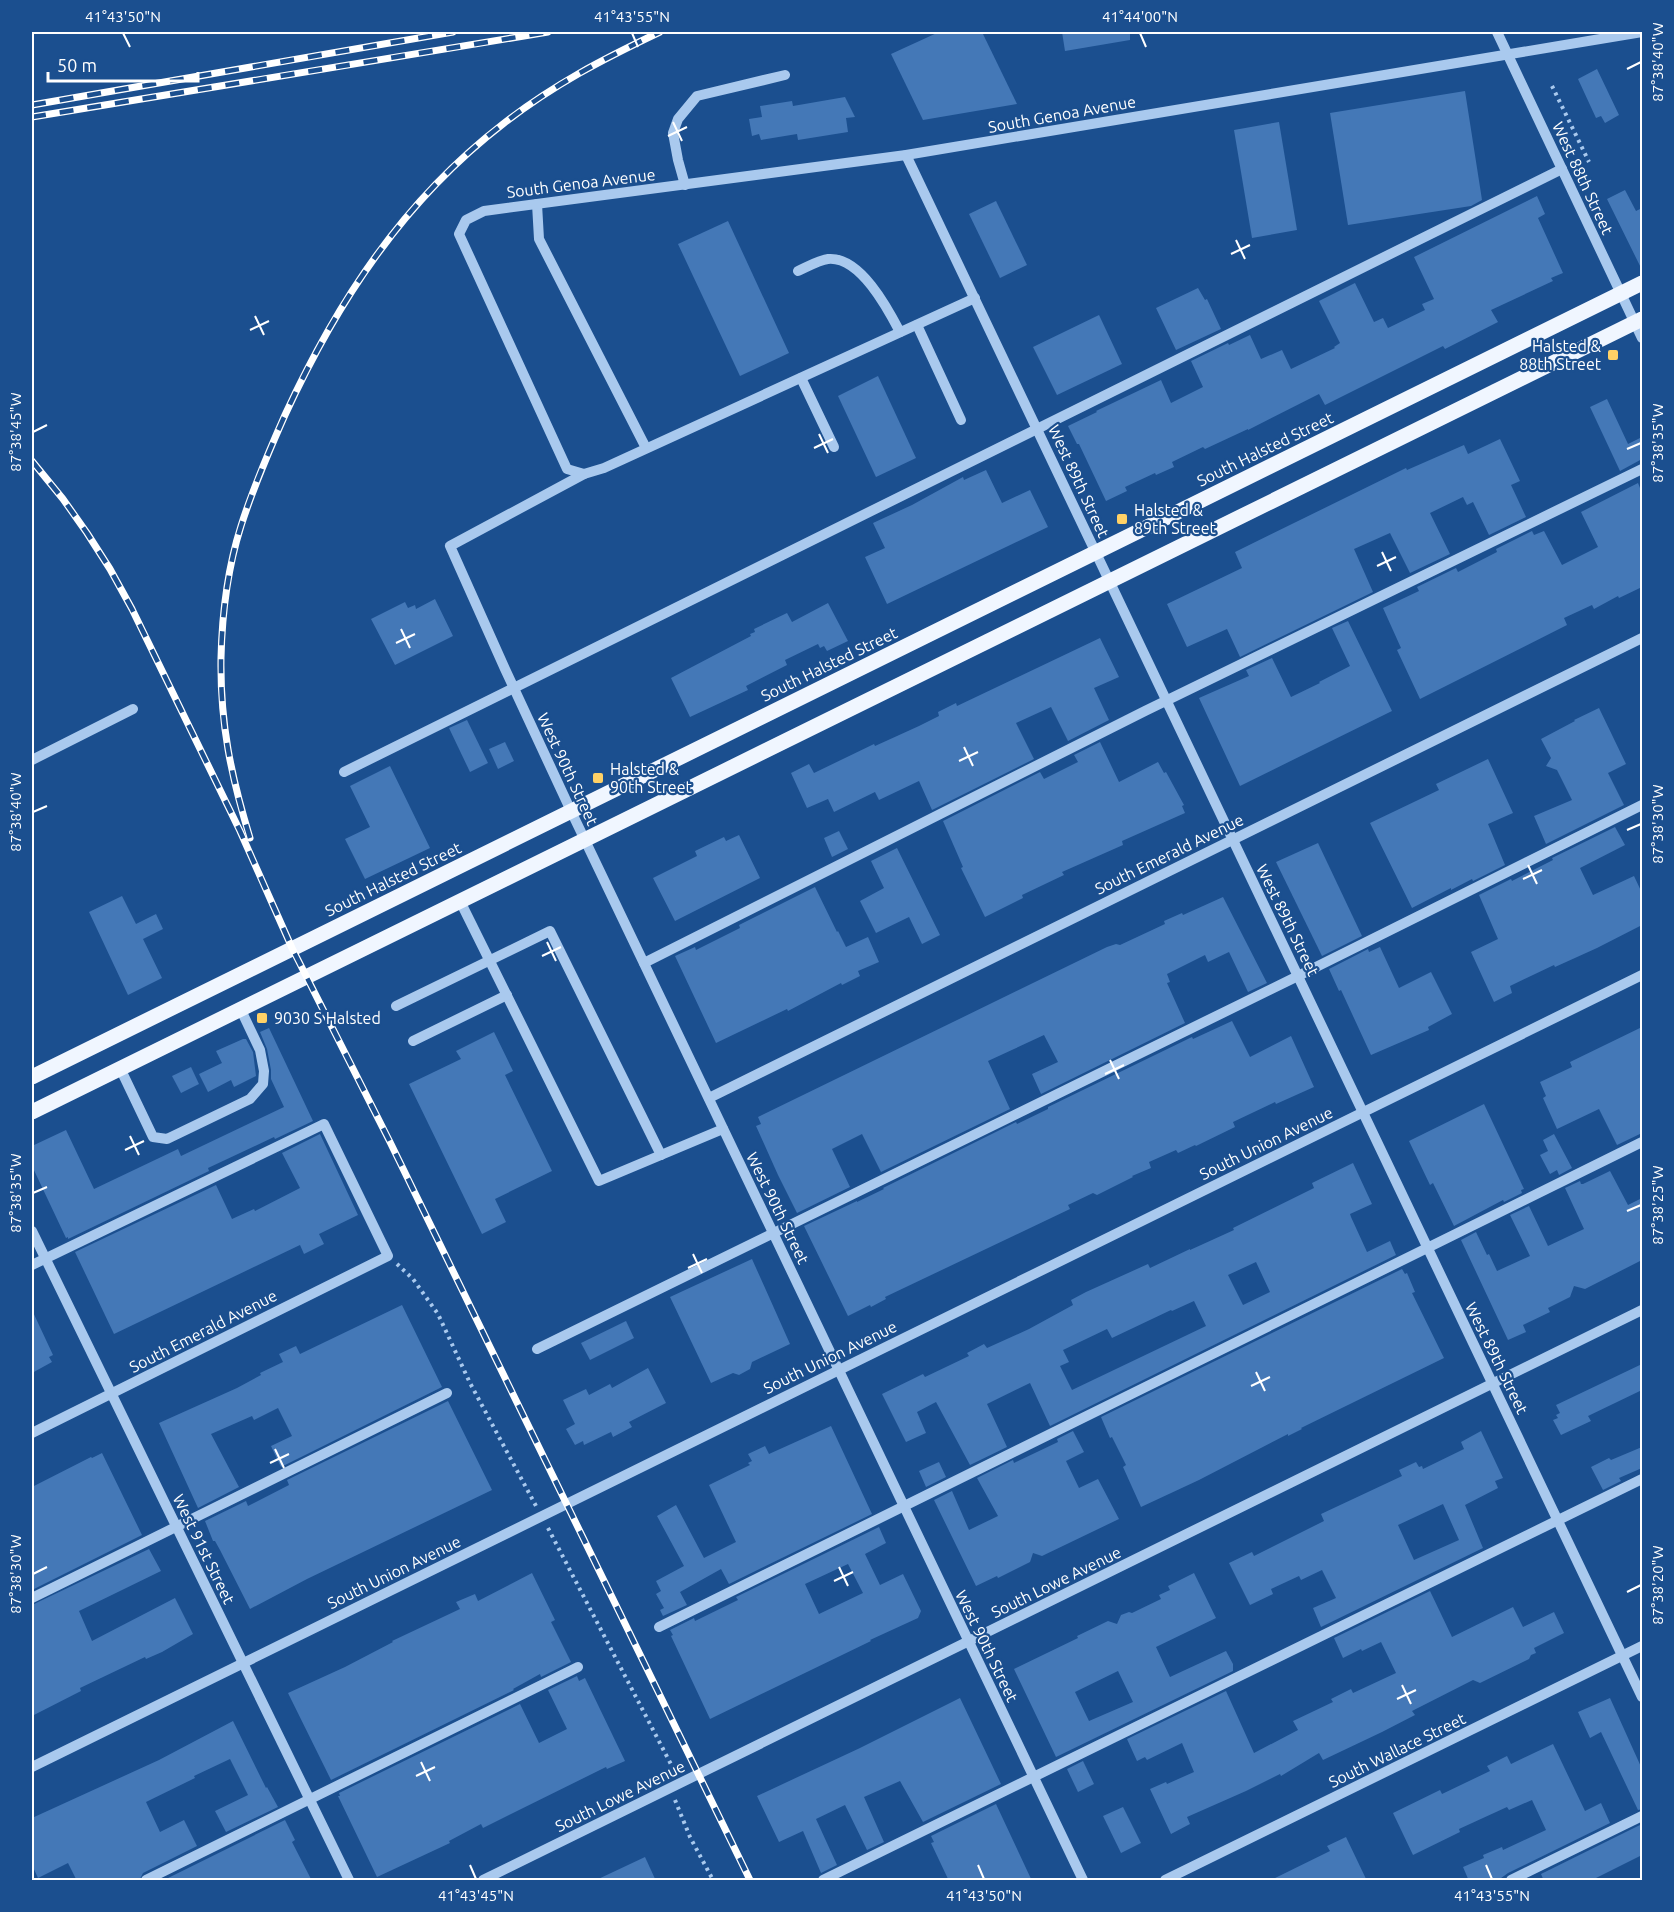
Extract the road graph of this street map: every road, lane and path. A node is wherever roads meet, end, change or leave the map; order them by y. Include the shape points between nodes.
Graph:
1 (1497, 32) edge
2 (1642, 32) edge
3 (1508, 54) junction
4 (785, 75) dead end
5 (1552, 86) dead end
6 (906, 155) junction
7 (1588, 162) dead end
8 (1562, 169) junction
9 (685, 185) junction
10 (537, 204) junction
11 (798, 271) dead end
12 (1642, 283) edge
13 (1621, 293) junction
14 (975, 298) junction
15 (1639, 321) edge
16 (917, 325) junction
17 (900, 332) junction
18 (1642, 338) edge
19 (801, 378) junction
20 (961, 420) dead end
21 (1037, 429) junction
22 (834, 447) dead end
23 (646, 448) junction
24 (1642, 469) edge
25 (584, 474) junction
26 (1096, 553) junction
27 (1110, 581) junction
28 (1642, 638) edge
29 (513, 687) junction
30 (1166, 701) junction
31 (133, 709) dead end
32 (32, 760) edge
33 (344, 772) dead end
34 (1642, 804) edge
35 (571, 811) junction
36 (585, 839) junction
37 (1233, 840) junction
38 (460, 901) junction
39 (490, 961) junction
40 (644, 963) junction
41 (1642, 975) edge
42 (1298, 976) junction
43 (507, 995) junction
44 (396, 1006) dead end
45 (240, 1008) junction
46 (413, 1041) dead end
47 (120, 1068) junction
48 (32, 1077) edge
49 (708, 1098) junction
50 (32, 1112) edge
51 (1363, 1112) junction
52 (723, 1128) junction
53 (1642, 1143) edge
54 (661, 1155) junction
55 (32, 1231) edge
56 (773, 1232) junction
57 (1428, 1248) junction
58 (388, 1256) junction
59 (45, 1258) junction
60 (32, 1265) edge
61 (1642, 1310) edge
62 (537, 1349) dead end
63 (838, 1370) junction
64 (1493, 1384) junction
65 (111, 1394) junction
66 (447, 1394) dead end
67 (32, 1433) edge
68 (1642, 1479) edge
69 (904, 1506) junction
70 (541, 1516) junction
71 (1558, 1521) junction
72 (176, 1527) junction
73 (32, 1598) edge
74 (658, 1627) dead end
75 (969, 1642) junction
76 (1642, 1646) edge
77 (1623, 1656) junction
78 (243, 1663) junction
79 (578, 1667) dead end
80 (1642, 1697) edge
81 (32, 1767) edge
82 (1033, 1777) junction
83 (681, 1783) junction
84 (670, 1788) junction
85 (310, 1801) junction
86 (1642, 1816) edge
87 (146, 1881) edge
88 (349, 1881) edge
89 (483, 1881) edge
90 (713, 1881) edge
91 (823, 1881) edge
92 (1083, 1881) edge
93 (1165, 1881) edge
94 (1510, 1881) edge

1 - 3 street, West 88th Street
2 - 3 street, South Genoa Avenue
3 - 6 street, South Genoa Avenue
3 - 8 street, West 88th Street
4 - 9 street via 697,96 678,118 673,133
5 - 7 path
6 - 9 street, South Genoa Avenue
6 - 14 street, West 89th Street
8 - 13 street, West 88th Street
8 - 21 street
9 - 10 street, South Genoa Avenue
10 - 23 street via 539,239
10 - 25 street, South Genoa Avenue via 484,211 466,220 459,234 567,469
11 - 17 street via 829,259 847,263 868,280
12 - 13 main road, South Halsted Street
13 - 15 street, West 88th Street
13 - 26 main road, South Halsted Street
14 - 16 street
14 - 21 street, West 89th Street
15 - 18 street, West 88th Street
15 - 27 main road
16 - 17 street
16 - 20 street
17 - 19 street
19 - 22 street
19 - 23 street
21 - 26 street, West 89th Street
21 - 29 street
23 - 25 street
24 - 30 street
25 - 29 street, West 90th Street via 450,546
26 - 27 street, West 89th Street
26 - 35 main road, South Halsted Street
27 - 30 street, West 89th Street
27 - 36 main road
28 - 37 street, South Emerald Avenue
29 - 33 street
29 - 35 street, West 90th Street
30 - 37 street, West 89th Street
30 - 40 street
31 - 32 street
34 - 42 street
35 - 36 street, West 90th Street
35 - 48 main road, South Halsted Street
36 - 38 main road
36 - 40 street, West 90th Street
37 - 42 street, West 89th Street
37 - 49 street, South Emerald Avenue
38 - 39 street
38 - 45 main road
39 - 43 street
39 - 44 street
39 - 54 street via 550,931
40 - 49 street, West 90th Street
41 - 51 street, South Union Avenue
42 - 51 street, West 89th Street
42 - 56 street
43 - 46 street
43 - 54 street via 600,1181
45 - 47 main road
45 - 47 street via 260,1050 264,1071 263,1083 250,1099 240,1104 167,1139 153,1137
47 - 50 main road
49 - 52 street, West 90th Street
51 - 57 street, West 89th Street
51 - 63 street, South Union Avenue
52 - 54 street
52 - 56 street, West 90th Street
53 - 57 street
55 - 59 street, West 91st Street
56 - 62 street
56 - 63 street, West 90th Street
57 - 64 street, West 89th Street
57 - 69 street
58 - 59 street via 324,1124
58 - 65 street, South Emerald Avenue
58 - 70 path via 413,1280 438,1314
59 - 60 street
59 - 65 street, West 91st Street
61 - 64 street, South Lowe Avenue
63 - 69 street, West 90th Street
63 - 70 street, South Union Avenue
64 - 71 street, West 89th Street
64 - 75 street, South Lowe Avenue
65 - 67 street, South Emerald Avenue
65 - 72 street, West 91st Street
66 - 72 street
68 - 71 street
69 - 74 street
69 - 75 street, West 90th Street
70 - 78 street, South Union Avenue
70 - 83 path
71 - 77 street, West 89th Street
71 - 82 street
72 - 73 street
72 - 78 street, West 91st Street
75 - 82 street, West 90th Street
75 - 83 street, South Lowe Avenue
76 - 77 street, South Wallace Street
77 - 80 street, West 89th Street
77 - 93 street, South Wallace Street
78 - 81 street, South Union Avenue
78 - 85 street, West 91st Street
79 - 85 street
82 - 91 street
82 - 92 street, West 90th Street
83 - 84 street, South Lowe Avenue
84 - 89 street, South Lowe Avenue
84 - 90 path
85 - 87 street
85 - 88 street, West 91st Street
86 - 94 street

